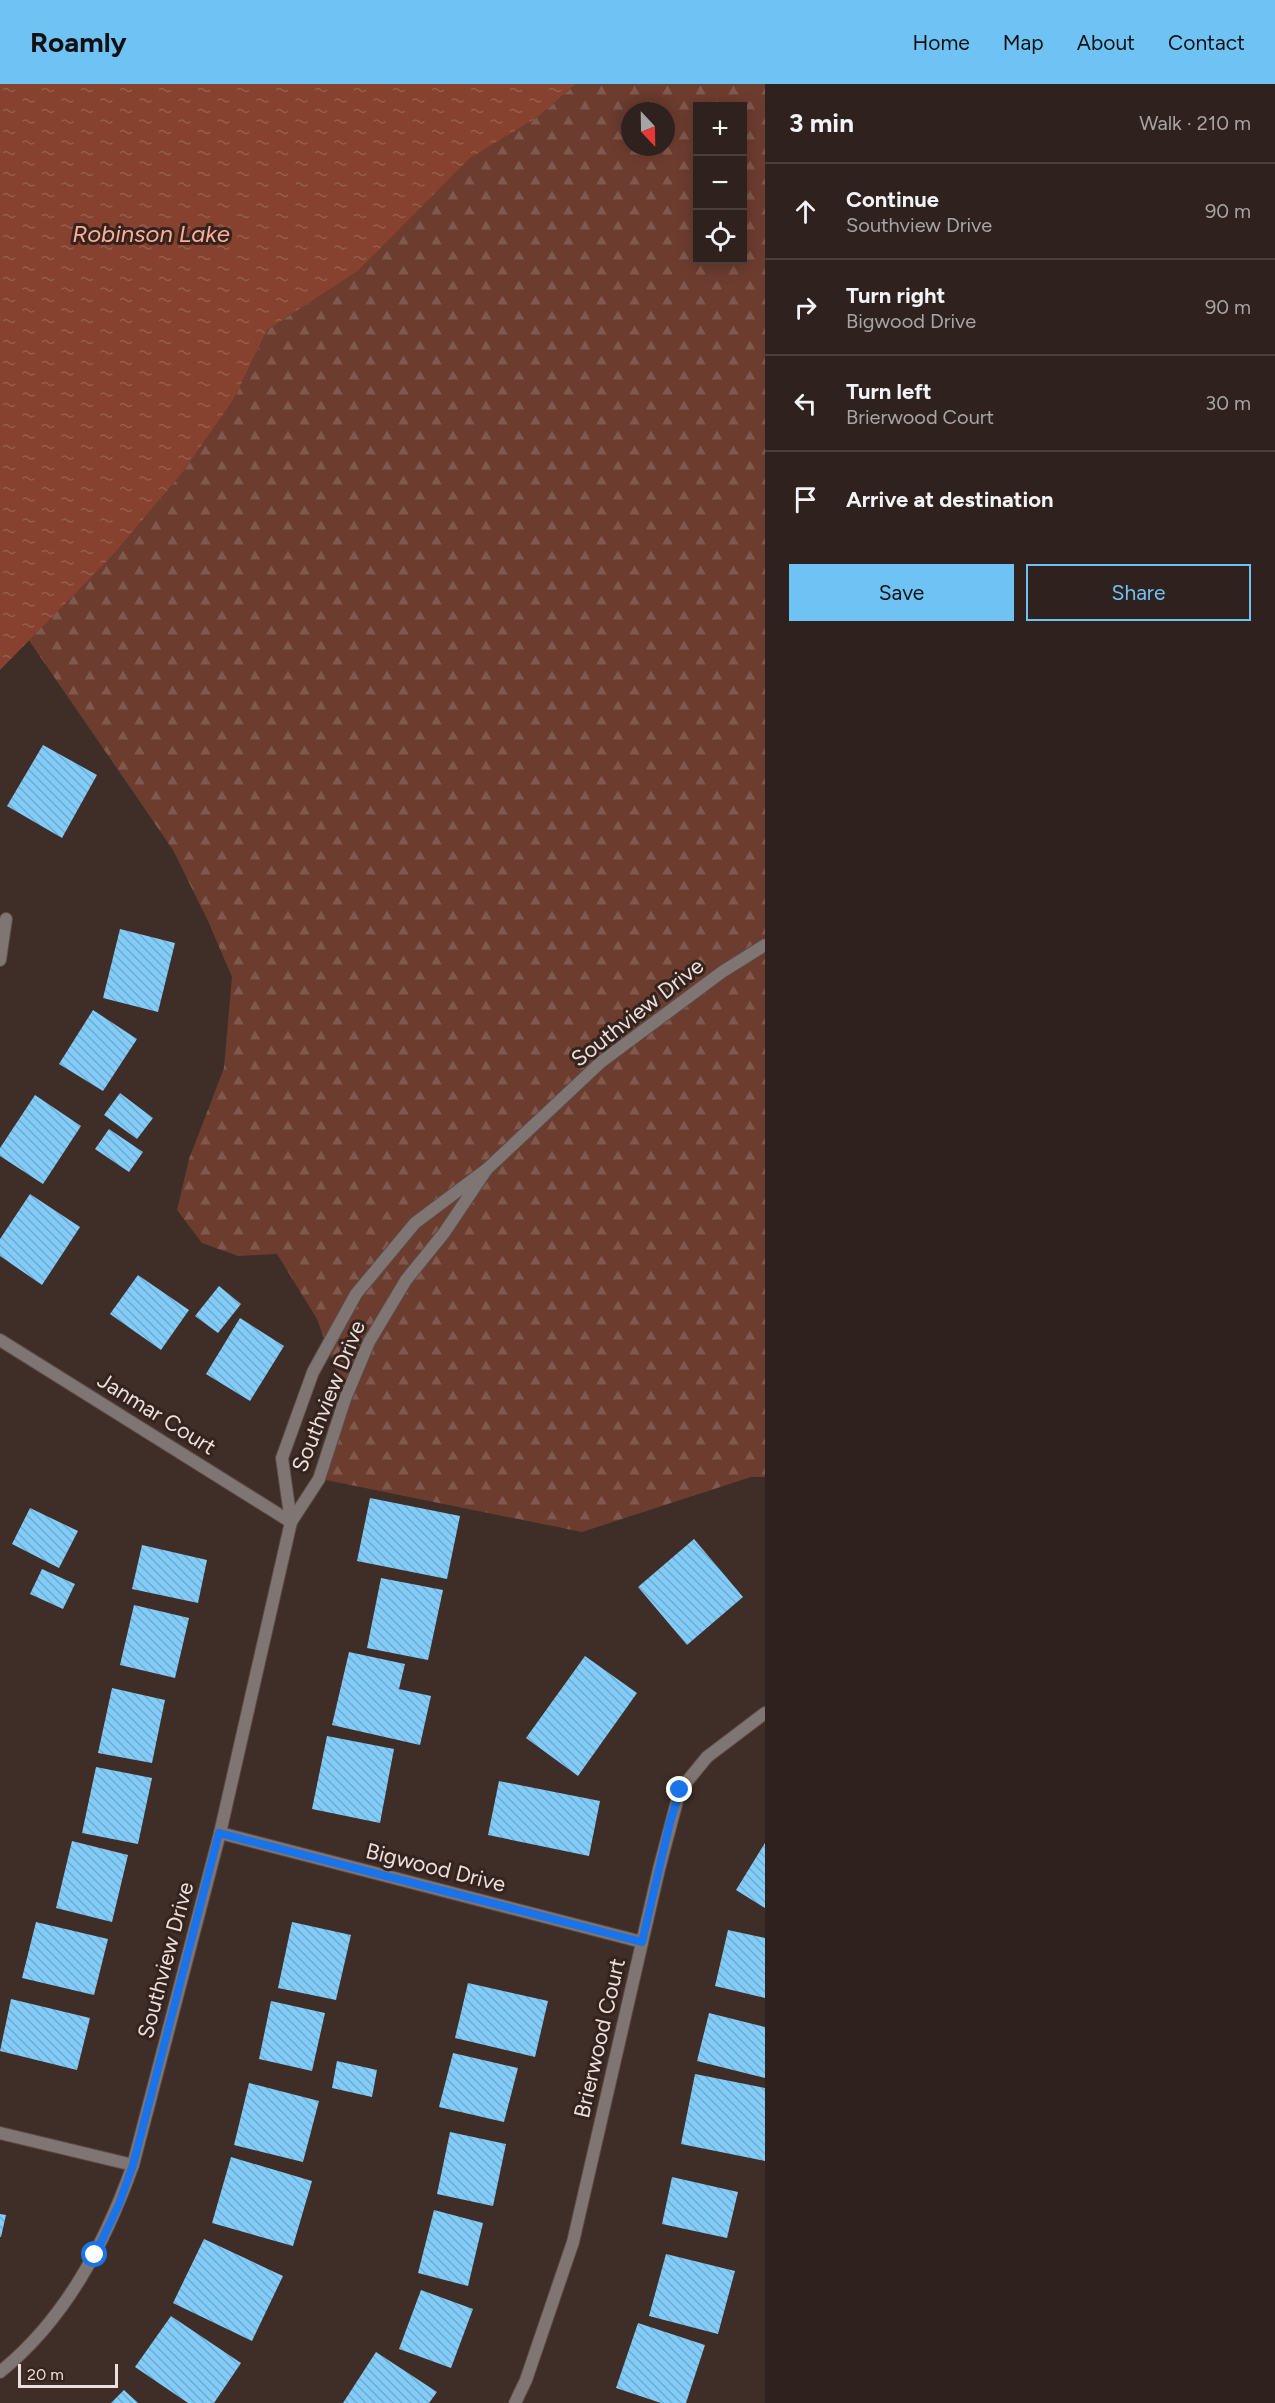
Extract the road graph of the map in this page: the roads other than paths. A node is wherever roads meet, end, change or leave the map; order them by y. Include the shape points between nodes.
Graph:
1 (6, 919) dead end
2 (765, 945) edge
3 (0, 960) edge
4 (488, 1168) junction
5 (0, 1340) edge
6 (291, 1522) junction
7 (765, 1713) edge
8 (219, 1833) junction
9 (642, 1942) junction
10 (0, 2133) edge
11 (133, 2165) junction
12 (0, 2372) edge
13 (515, 2403) edge

1 - 3 street
2 - 4 street, Southview Drive via 722,972 602,1062
4 - 6 street, Southview Drive via 406,1280 369,1342 345,1399 319,1479
4 - 6 street, Southview Drive via 415,1222 356,1294 313,1372 282,1458
5 - 6 street, Janmar Court
6 - 8 street, Southview Drive
7 - 9 street, Brierwood Court via 707,1757 680,1790
8 - 9 street, Bigwood Drive
8 - 11 street, Southview Drive
9 - 13 street, Brierwood Court via 573,2242
10 - 11 street
11 - 12 street, Southview Drive via 95,2255 67,2299 37,2340

